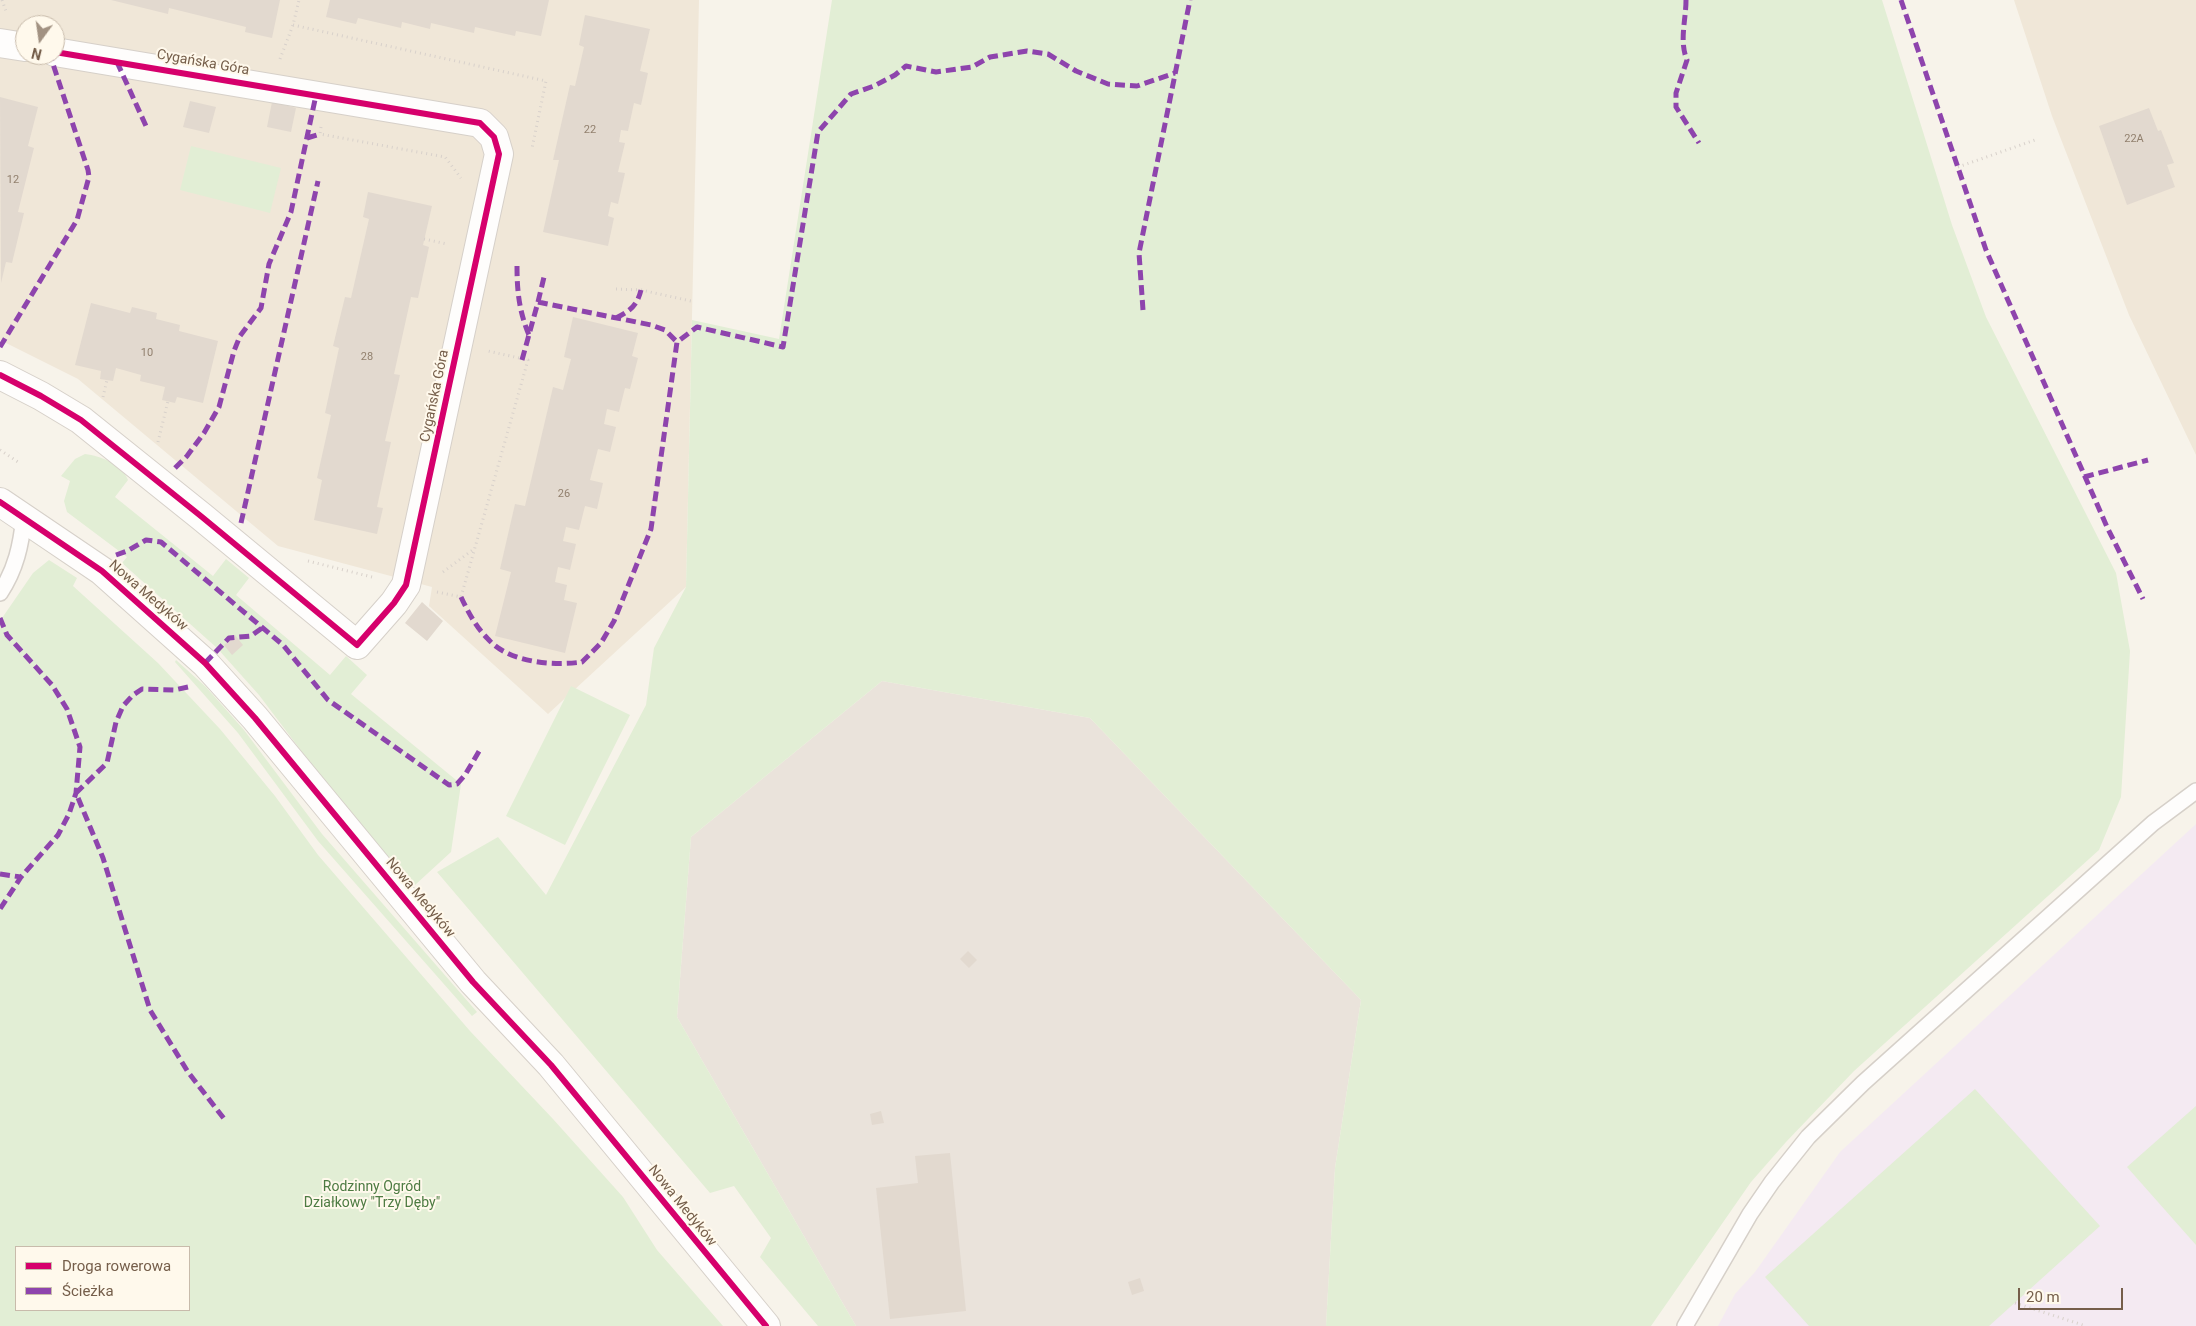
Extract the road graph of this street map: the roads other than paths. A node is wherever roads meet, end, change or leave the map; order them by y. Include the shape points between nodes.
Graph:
1 (0, 43) edge
2 (15, 45) edge
3 (65, 54) edge
4 (0, 375) edge
5 (0, 502) edge
6 (24, 517) junction
7 (0, 593) edge
8 (2196, 791) edge
9 (766, 1326) edge
10 (1685, 1326) edge

1 - 2 street
3 - 4 street, Cygańska Góra via 480,123 494,137 499,154 413,587 394,603 358,645 81,420
5 - 6 street
6 - 7 lane via 20,547 10,577
6 - 9 street, Nowa Medyków via 119,584 204,663 248,711 473,982 551,1065
8 - 10 lane via 2153,823 1870,1076 1808,1137 1750,1214

